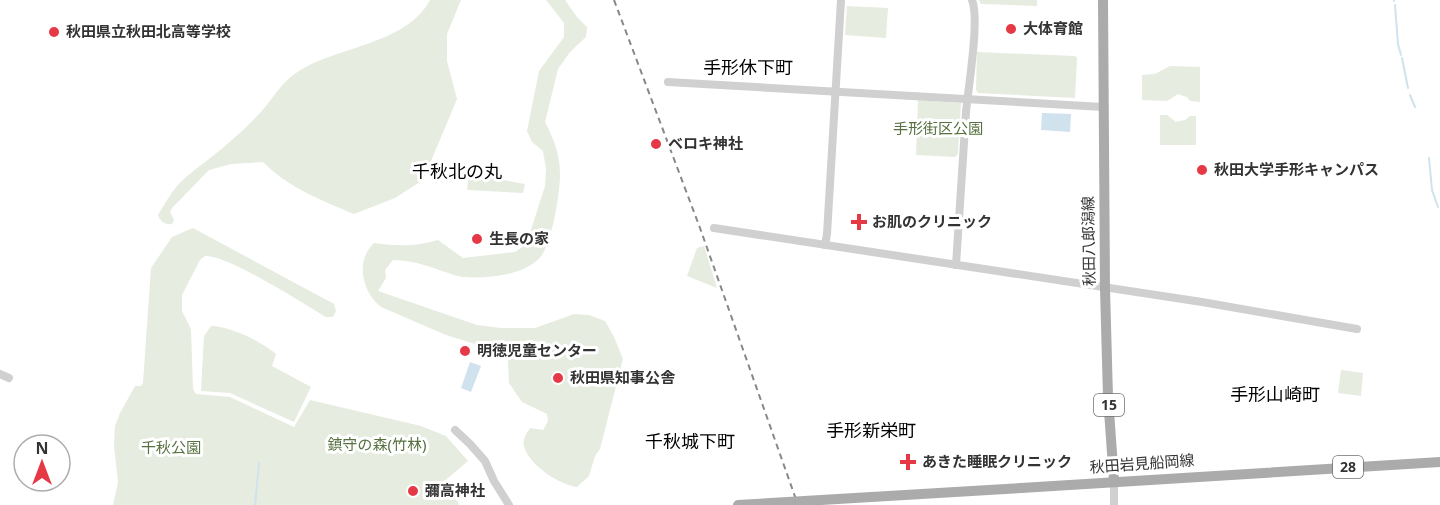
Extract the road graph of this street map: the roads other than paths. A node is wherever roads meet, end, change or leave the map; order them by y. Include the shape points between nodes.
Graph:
1 (841, 0) edge
2 (972, 0) edge
3 (1103, 0) edge
4 (668, 82) dead end
5 (835, 92) junction
6 (968, 99) junction
7 (1103, 107) junction
8 (714, 228) dead end
9 (825, 245) junction
10 (956, 265) junction
11 (1105, 289) junction
12 (1357, 329) dead end
13 (0, 374) edge
14 (9, 378) dead end
15 (455, 430) dead end
16 (1440, 462) edge
17 (1114, 481) junction
18 (509, 505) edge
19 (738, 505) edge
20 (1114, 505) edge

1 - 5 street
2 - 6 street
3 - 7 main road, 秋田八郎潟線 / 15
4 - 5 street
5 - 6 street
5 - 9 street
6 - 7 street
6 - 10 street
7 - 11 main road, 秋田八郎潟線 / 15
8 - 9 street
9 - 10 street
10 - 11 street
11 - 12 street
11 - 17 main road, 秋田八郎潟線 / 15
13 - 14 street
15 - 18 street via 485,461
16 - 17 main road, 秋田岩見船岡線 / 28
17 - 19 main road, 秋田岩見船岡線 / 28, bridge
17 - 20 street

